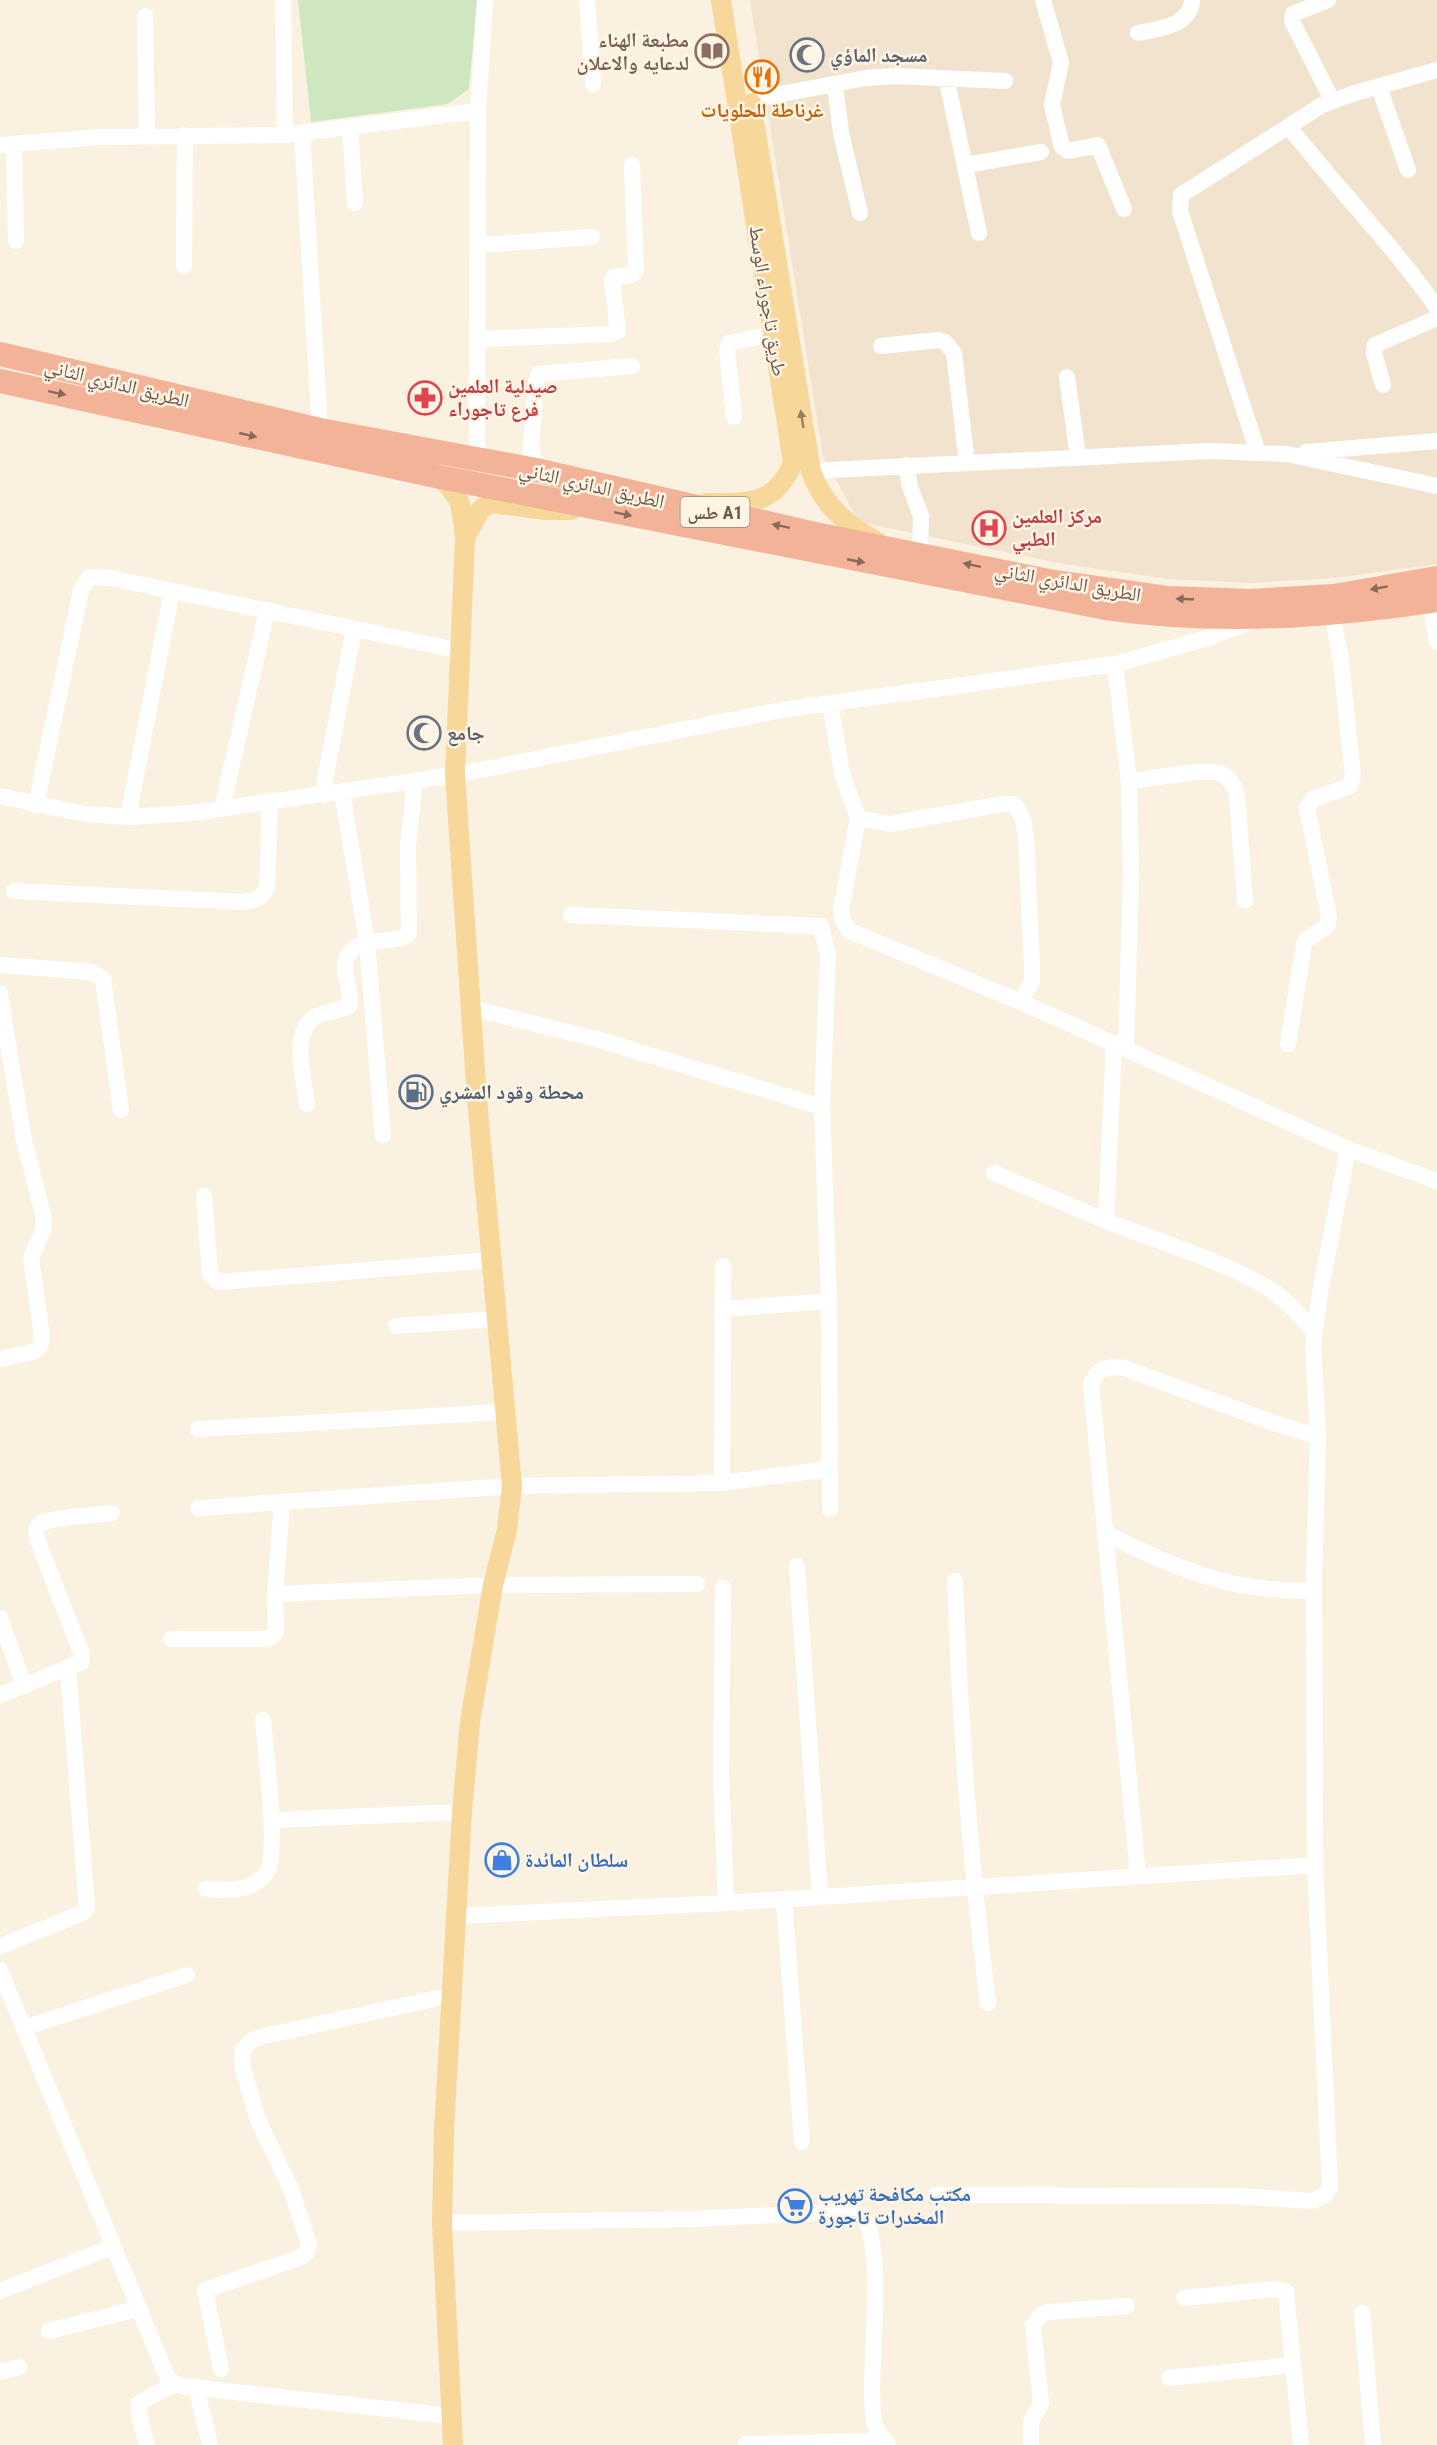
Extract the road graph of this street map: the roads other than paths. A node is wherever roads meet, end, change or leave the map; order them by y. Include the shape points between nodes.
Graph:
1 (283, 0) edge
2 (485, 0) edge
3 (587, 0) edge
4 (721, 0) edge
5 (734, 0) edge
6 (1043, 0) edge
7 (1192, 0) edge
8 (1328, 0) edge
9 (145, 16) dead end
10 (1138, 33) dead end
11 (1437, 71) edge
12 (947, 81) junction
13 (1005, 81) dead end
14 (593, 84) dead end
15 (835, 85) junction
16 (1379, 87) junction
17 (750, 100) junction
18 (1332, 100) junction
19 (478, 111) junction
20 (350, 127) junction
21 (1289, 127) junction
22 (302, 133) junction
23 (185, 135) junction
24 (285, 135) junction
25 (147, 137) junction
26 (7, 145) edge
27 (1041, 152) dead end
28 (632, 165) dead end
29 (966, 165) junction
30 (1408, 170) dead end
31 (355, 203) dead end
32 (1124, 208) dead end
33 (860, 213) dead end
34 (980, 233) dead end
35 (592, 237) dead end
36 (16, 240) dead end
37 (478, 245) junction
38 (184, 266) dead end
39 (1432, 292) edge
40 (1437, 308) edge
41 (1437, 318) edge
42 (773, 334) junction
43 (478, 339) junction
44 (881, 346) dead end
45 (0, 354) edge
46 (26, 361) junction
47 (632, 366) dead end
48 (1067, 377) dead end
49 (10, 383) edge
50 (1383, 385) dead end
51 (734, 417) dead end
52 (320, 430) junction
53 (1437, 441) edge
54 (1258, 453) junction
55 (1287, 454) junction
56 (1078, 458) junction
57 (477, 461) junction
58 (967, 463) junction
59 (906, 465) junction
60 (536, 470) junction
61 (811, 471) junction
62 (440, 477) junction
63 (1437, 486) edge
64 (671, 502) junction
65 (596, 508) junction
66 (465, 538) junction
67 (888, 548) junction
68 (920, 554) junction
69 (172, 591) junction
70 (1435, 593) edge
71 (267, 610) junction
72 (1332, 615) junction
73 (1261, 618) junction
74 (354, 629) junction
75 (1437, 642) edge
76 (461, 651) junction
77 (1115, 664) junction
78 (830, 704) junction
79 (455, 775) junction
80 (415, 780) junction
81 (1130, 782) junction
82 (342, 792) junction
83 (322, 795) junction
84 (0, 796) edge
85 (270, 802) junction
86 (36, 805) junction
87 (222, 809) junction
88 (128, 817) junction
89 (858, 818) junction
90 (14, 891) dead end
91 (1245, 902) dead end
92 (571, 915) dead end
93 (367, 942) junction
94 (0, 965) edge
95 (0, 993) edge
96 (1021, 1002) junction
97 (471, 1008) junction
98 (3, 1027) edge
99 (1288, 1044) dead end
100 (1120, 1046) junction
101 (307, 1104) dead end
102 (822, 1107) junction
103 (121, 1110) dead end
104 (382, 1135) dead end
105 (1348, 1149) junction
106 (994, 1173) dead end
107 (1437, 1181) edge
108 (204, 1196) dead end
109 (1106, 1221) junction
110 (492, 1260) junction
111 (723, 1266) dead end
112 (829, 1301) junction
113 (723, 1309) junction
114 (498, 1318) junction
115 (396, 1326) dead end
116 (1314, 1332) junction
117 (0, 1359) edge
118 (504, 1412) junction
119 (198, 1429) dead end
120 (1318, 1437) junction
121 (828, 1469) junction
122 (722, 1483) junction
123 (512, 1486) junction
124 (282, 1502) junction
125 (198, 1508) dead end
126 (830, 1509) dead end
127 (112, 1513) dead end
128 (1105, 1533) junction
129 (798, 1566) dead end
130 (955, 1581) dead end
131 (697, 1584) dead end
132 (493, 1585) junction
133 (723, 1587) dead end
134 (1314, 1591) junction
135 (275, 1594) junction
136 (0, 1618) edge
137 (171, 1639) dead end
138 (68, 1669) junction
139 (24, 1686) junction
140 (0, 1695) edge
141 (263, 1720) dead end
142 (462, 1812) junction
143 (271, 1820) junction
144 (1315, 1865) junction
145 (1138, 1875) junction
146 (973, 1887) junction
147 (206, 1889) dead end
148 (820, 1896) junction
149 (784, 1899) junction
150 (726, 1903) junction
151 (457, 1916) junction
152 (0, 1946) edge
153 (0, 1970) edge
154 (187, 1975) dead end
155 (452, 1995) junction
156 (988, 2003) dead end
157 (23, 2028) junction
158 (802, 2142) dead end
159 (936, 2195) dead end
160 (442, 2223) junction
161 (112, 2247) junction
162 (0, 2291) edge
163 (1184, 2298) dead end
164 (1127, 2306) dead end
165 (137, 2309) junction
166 (1362, 2313) dead end
167 (49, 2331) dead end
168 (1293, 2365) junction
169 (19, 2367) dead end
170 (221, 2369) dead end
171 (0, 2372) edge
172 (1169, 2379) dead end
173 (174, 2384) junction
174 (196, 2387) junction
175 (451, 2416) junction
176 (872, 2437) edge
177 (746, 2444) edge
178 (147, 2445) edge
179 (210, 2445) edge
180 (453, 2445) edge
181 (888, 2445) edge
182 (1031, 2445) edge
183 (1301, 2445) edge
184 (1373, 2445) edge

1 - 24 street
2 - 19 street
3 - 14 street
4 - 42 main road, طريق تاجوراء الوسط
5 - 17 main road, طريق تاجوراء الوسط
6 - 32 street via 1061,63 1052,105 1062,147 1068,151 1098,145
7 - 10 street via 1191,12 1184,20
8 - 18 street via 1293,14 1292,21
9 - 25 street
11 - 16 street
12 - 13 street
12 - 15 street via 896,76
12 - 29 street
15 - 17 street
15 - 33 street via 841,132
16 - 18 street
16 - 30 street
61 -> 17 main road, طريق تاجوراء الوسط
18 - 21 street
19 - 20 street
19 - 37 street
20 - 22 street
20 - 31 street
21 - 39 street
21 - 54 street via 1189,188 1179,201
22 - 24 street
22 - 52 street
23 - 24 street
23 - 25 street
23 - 38 street
25 - 26 street
26 - 36 street
27 - 29 street
28 - 43 street via 636,271 612,280 618,331
29 - 34 street
35 - 37 street
37 - 43 street
39 - 40 street
41 - 50 street via 1375,345
42 - 51 street via 729,343
42 - 64 main road, طريق تاجوراء الوسط via 793,463 787,477 776,492 756,500
43 - 57 street
44 - 58 street via 938,340 954,353
45 - 46 highway, الطريق الدائري الثاني / طس A1
46 - 49 highway
46 - 52 highway, الطريق الدائري الثاني / طس A1
47 - 60 street via 539,374 531,447
48 - 56 street
49 -> 62 highway, الطريق الدائري الثاني / طس A1
52 - 57 highway, الطريق الدائري الثاني / طس A1
53 - 55 street
54 - 55 street
54 - 56 street via 1209,451
55 - 63 street
56 - 58 street
57 - 60 highway, الطريق الدائري الثاني / طس A1
58 - 59 street
59 - 61 street
59 - 68 street via 921,516
60 - 64 highway, الطريق الدائري الثاني / طس A1
61 - 67 main road, طريق تاجوراء الوسط via 824,498 849,526
62 - 65 highway, الطريق الدائري الثاني / طس A1
62 - 66 main road via 461,502
67 -> 64 highway, الطريق الدائري الثاني / طس A1
65 - 66 main road via 558,511 491,503 481,509
65 -> 73 highway, الطريق الدائري الثاني / طس A1 via 1054,600 1168,617
66 - 76 main road
67 - 68 highway, الطريق الدائري الثاني / طس A1
70 -> 68 highway, الطريق الدائري الثاني / طس A1 via 1251,600 1167,598 1054,582
69 - 71 street
69 - 86 street via 96,575 85,582
69 - 88 street
70 - 72 highway, الطريق الدائري الثاني / طس A1
70 - 75 street
71 - 74 street
71 - 87 street
72 - 73 highway, الطريق الدائري الثاني / طس A1
72 - 99 street via 1353,776 1350,786 1312,799 1307,808 1329,916 1327,926 1304,944
73 - 77 street via 1208,638
74 - 76 street
74 - 83 street
76 - 79 main road
77 - 78 street
77 - 81 street
78 - 79 street via 781,710
78 - 89 street via 843,777
79 - 80 street
79 - 97 main road
80 - 82 street
80 - 93 street via 408,846 409,933
81 - 91 street via 1219,773 1232,782 1237,795
81 - 100 street via 1131,876
82 - 83 street
82 - 93 street
83 - 85 street
84 - 86 street
85 - 87 street
85 - 90 street via 267,887 257,899 243,902
86 - 88 street
87 - 88 street
89 - 96 street via 841,910 850,931
89 - 96 street via 890,824 1002,804 1017,807 1026,838 1032,967 1032,981
92 - 102 street via 821,926 828,955
93 - 101 street via 351,951 345,965 349,1006 318,1016 304,1029 301,1050
93 - 104 street
94 - 103 street via 93,972 103,979
95 - 98 street
96 - 100 street
97 - 102 street via 596,1039
97 - 110 main road
98 - 117 street via 44,1228 31,1258 42,1336 40,1347
100 - 105 street
100 - 109 street
102 - 112 street
105 - 107 street
105 - 116 street
106 - 109 street
108 - 110 street via 210,1274 219,1282
109 - 116 street via 1271,1290
110 - 114 main road
111 - 113 street
112 - 113 street
112 - 121 street
113 - 122 street
114 - 115 street
114 - 118 main road
116 - 120 street
118 - 119 street
118 - 123 main road
120 - 128 street via 1124,1368 1101,1368 1091,1384 1090,1402
120 - 134 street
121 - 122 street
121 - 126 street
122 - 123 street
123 - 124 street
123 - 132 main road via 507,1530
124 - 125 street
124 - 135 street
127 - 138 street via 48,1521 36,1531 81,1652 82,1662
128 - 134 street via 1215,1580 1264,1591
128 - 145 street
129 - 148 street
130 - 146 street
131 - 132 street
132 - 135 street
132 - 142 main road via 470,1722
133 - 150 street via 721,1773
134 - 144 street
135 - 137 street via 276,1632 271,1637
136 - 139 street
138 - 139 street
138 - 152 street via 87,1907 83,1913
139 - 140 street
141 - 143 street
142 - 143 street
142 - 151 main road
143 - 147 street via 267,1873 245,1887
144 - 145 street
144 - 159 street via 1328,2089 1330,2187 1325,2195 1313,2201 1235,2196
145 - 146 street
146 - 148 street
146 - 156 street
148 - 149 street
149 - 150 street
149 - 158 street
150 - 151 street
151 - 155 main road
153 - 157 street
154 - 157 street
155 - 160 main road
155 - 170 street via 264,2036 252,2040 243,2050 243,2065 258,2120 291,2189 309,2245 299,2258 205,2290
157 - 161 street
160 - 175 main road
160 - 176 street via 854,2212 863,2217 871,2234
161 - 162 street
161 - 165 street
163 - 168 street via 1282,2289 1289,2298
164 - 182 street via 1048,2312 1040,2316 1034,2326 1041,2403 1031,2422
165 - 167 street
165 - 173 street via 162,2370
166 - 184 street
168 - 172 street
168 - 183 street
169 - 171 street
173 - 174 street
173 - 178 street via 139,2403
174 - 175 street
174 - 179 street
175 - 180 main road
176 - 177 street
176 - 181 street

